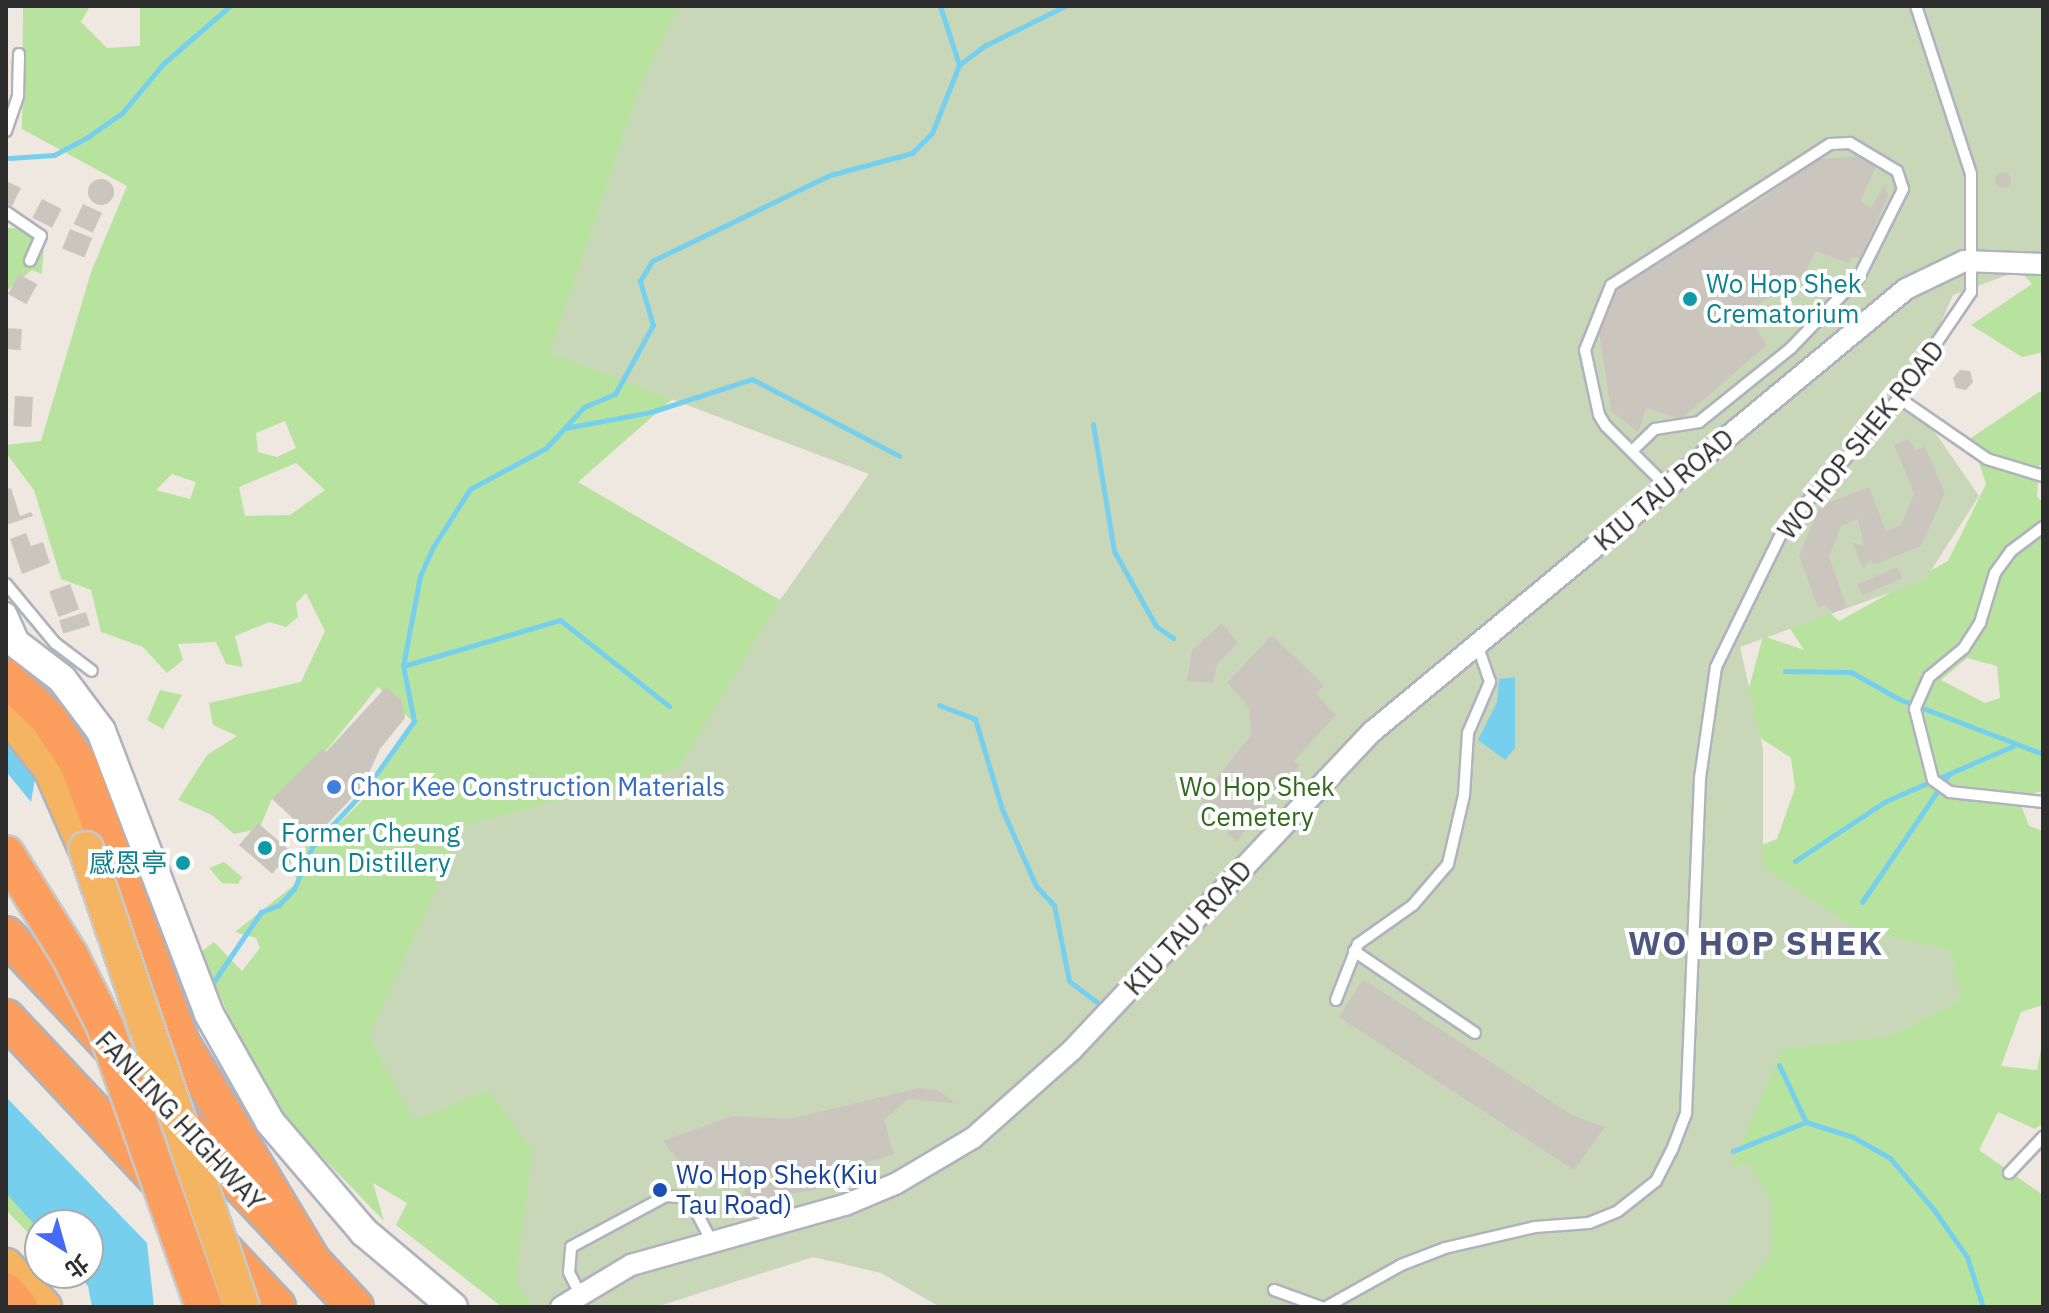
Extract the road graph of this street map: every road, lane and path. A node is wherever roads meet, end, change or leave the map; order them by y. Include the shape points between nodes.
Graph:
1 (1916, 6) edge
2 (19, 54) dead end
3 (6, 131) edge
4 (6, 212) edge
5 (1975, 259) junction
6 (30, 261) dead end
7 (2043, 264) edge
8 (1899, 398) junction
9 (1632, 451) junction
10 (2043, 476) edge
11 (1667, 487) junction
12 (2043, 527) edge
13 (6, 584) edge
14 (6, 613) edge
15 (14, 641) edge
16 (1477, 644) junction
17 (92, 671) dead end
18 (6, 678) edge
19 (6, 712) edge
20 (2043, 802) edge
21 (6, 854) edge
22 (6, 935) edge
23 (1354, 951) junction
24 (1336, 1000) dead end
25 (6, 1018) edge
26 (1475, 1033) dead end
27 (61, 1079) junction
28 (2043, 1137) edge
29 (2009, 1173) dead end
30 (712, 1242) junction
31 (311, 1259) junction
32 (6, 1266) edge
33 (1274, 1290) dead end
34 (6, 1292) edge
35 (579, 1292) junction
36 (1346, 1303) edge
37 (19, 1307) edge
38 (44, 1307) edge
39 (204, 1307) edge
40 (242, 1307) edge
41 (255, 1307) edge
42 (277, 1307) edge
43 (355, 1307) edge
44 (453, 1307) edge
45 (561, 1307) edge
46 (1324, 1307) edge

1 - 5 lane, WO HOP SHEK ROAD via 1965,146
2 - 3 lane via 18,96
4 - 6 lane via 41,236
5 - 7 street
5 - 8 lane, WO HOP SHEK ROAD via 1968,301
5 - 11 street, KIU TAU ROAD via 1945,267 1906,289
8 - 10 lane via 1987,459
8 - 36 lane, WO HOP SHEK ROAD via 1784,528 1716,667 1700,778 1686,1113 1656,1181 1637,1201 1589,1223 1535,1227 1445,1248 1401,1265
9 - 9 lane via 1599,415 1585,350 1611,285 1830,144 1850,143 1897,171 1903,189 1859,277 1791,348 1699,422 1655,429
9 - 11 lane
11 - 16 street, KIU TAU ROAD
12 - 20 lane via 2011,551 1995,573 1980,623 1964,648 1929,677 1915,709 1933,780 1941,786 1950,792
13 - 17 lane via 55,643
14 - 15 street
15 - 44 main road via 74,692 108,746 192,974 251,1094 343,1212
16 - 23 lane via 1490,682 1468,733 1464,795 1448,864 1413,905
16 - 30 street, KIU TAU ROAD via 1373,731 1083,1039 1003,1115 897,1183 845,1205
18 - 31 highway via 38,706 69,747 104,820 150,970 181,1043
19 - 40 highway, bridge via 41,752 74,818
21 - 39 highway, bridge via 70,956 105,1026
22 - 31 highway, FANLING HIGHWAY
23 - 24 lane
23 - 26 lane
25 - 27 highway
27 - 41 highway
27 - 42 highway
28 - 29 lane
30 - 35 street, KIU TAU ROAD via 631,1265
30 - 35 lane via 689,1198 666,1196 571,1247 569,1272
31 - 43 highway, FANLING HIGHWAY
32 - 38 highway
33 - 46 lane, WO HOP SHEK ROAD
34 - 37 highway
35 - 45 street, KIU TAU ROAD
36 - 46 lane, WO HOP SHEK ROAD

